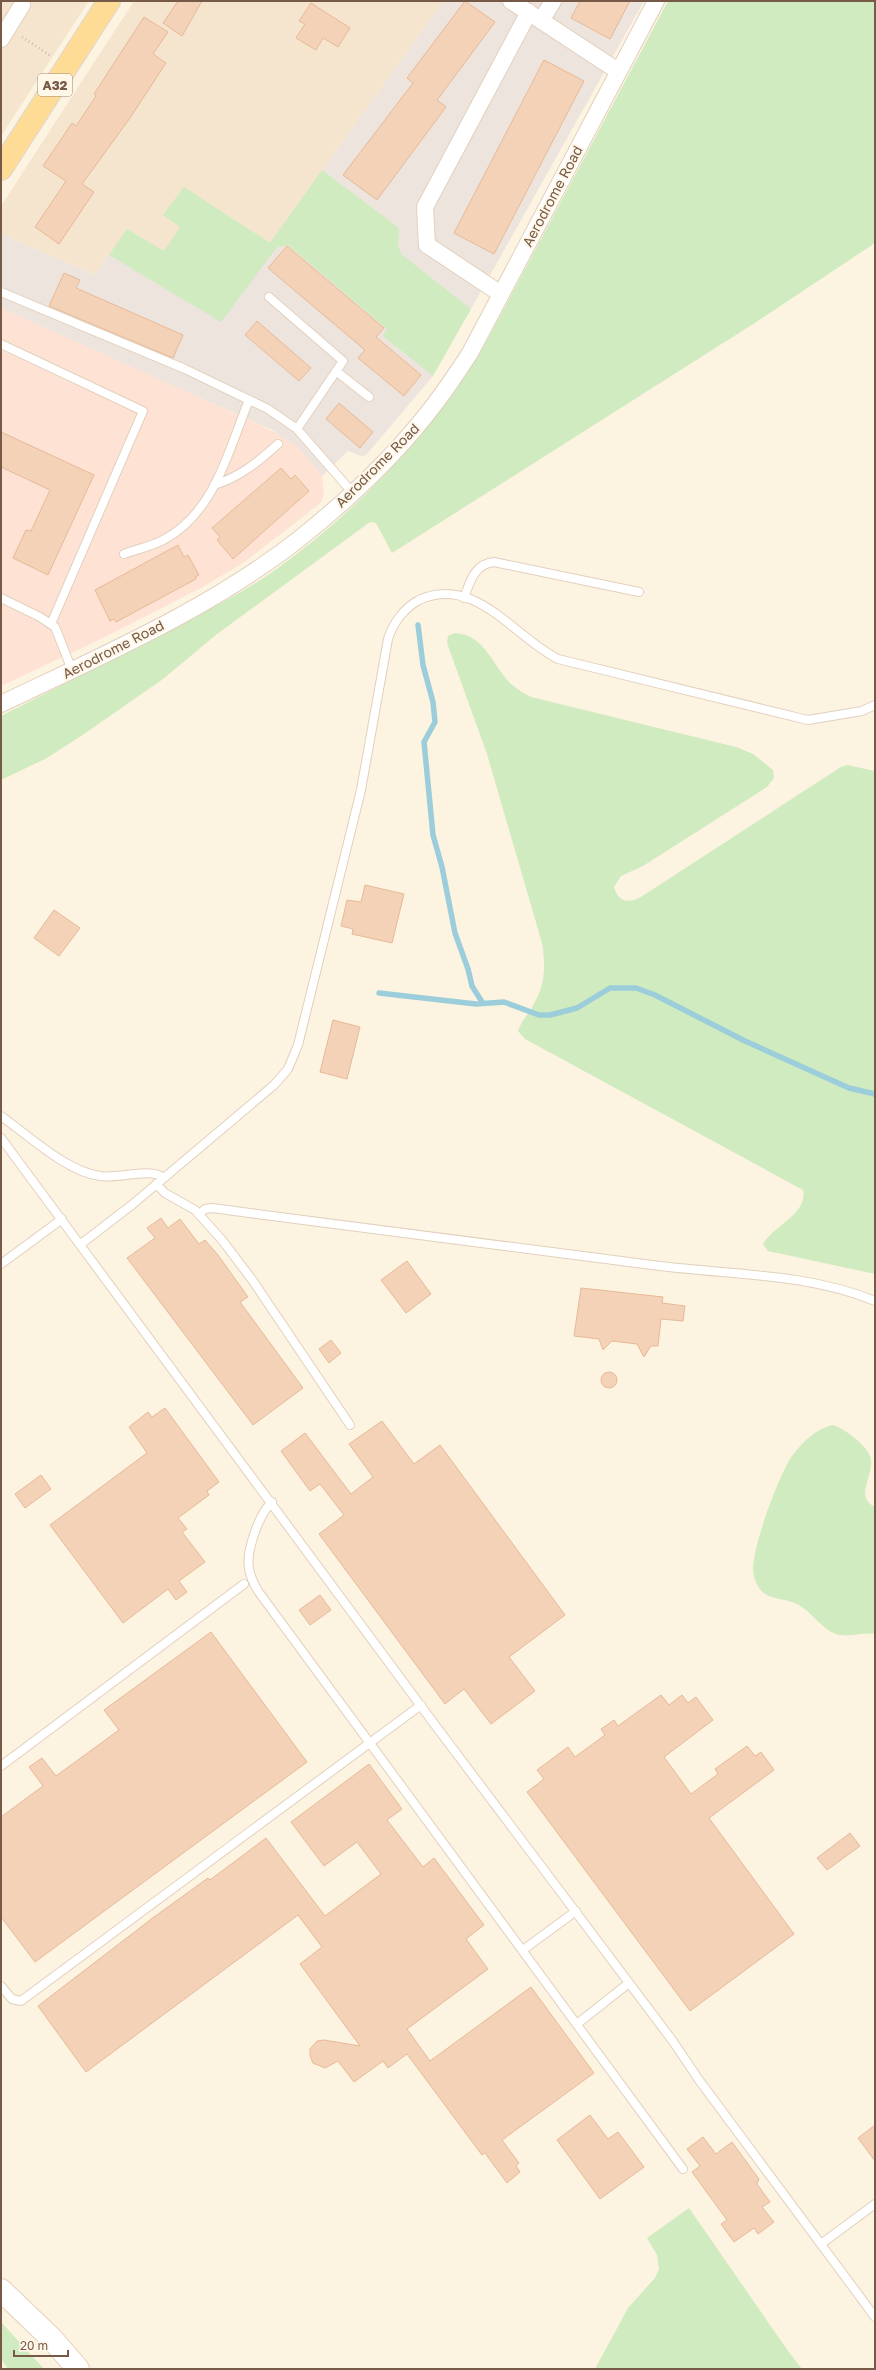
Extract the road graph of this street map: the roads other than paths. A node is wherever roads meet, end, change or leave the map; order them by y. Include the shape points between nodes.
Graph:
1 (109, 1) edge
2 (511, 1) edge
3 (553, 1) edge
4 (656, 1) edge
5 (22, 4) dead end
6 (535, 16) junction
7 (5, 33) edge
8 (618, 71) junction
9 (1, 169) edge
10 (1, 292) edge
11 (501, 294) junction
12 (269, 297) dead end
13 (1, 344) edge
14 (336, 371) junction
15 (369, 396) dead end
16 (249, 400) junction
17 (297, 429) junction
18 (278, 444) dead end
19 (214, 485) junction
20 (352, 492) junction
21 (124, 554) dead end
22 (639, 592) dead end
23 (1, 598) edge
24 (464, 598) junction
25 (51, 624) junction
26 (72, 670) junction
27 (1, 704) edge
28 (875, 705) edge
29 (1, 1116) edge
30 (1, 1138) edge
31 (163, 1178) junction
32 (156, 1184) junction
33 (199, 1214) junction
34 (62, 1219) junction
35 (81, 1244) junction
36 (1, 1264) edge
37 (875, 1302) edge
38 (350, 1425) dead end
39 (272, 1502) junction
40 (244, 1584) dead end
41 (421, 1705) junction
42 (369, 1743) junction
43 (1, 1766) edge
44 (576, 1911) junction
45 (523, 1950) junction
46 (630, 1983) junction
47 (1, 1986) edge
48 (577, 2024) junction
49 (684, 2168) dead end
50 (875, 2204) edge
51 (821, 2244) junction
52 (1, 2290) edge
53 (875, 2317) edge
54 (78, 2369) edge

1 - 9 main road, A32
2 - 6 street
3 - 6 street
4 - 8 street, Aerodrome Road
5 - 7 street
6 - 8 street
6 - 11 street via 425,207 427,245
8 - 11 street, Aerodrome Road
10 - 16 lane via 185,369
11 - 20 street, Aerodrome Road via 470,353 435,405 395,451
12 - 14 lane via 343,361
13 - 25 lane via 142,411
14 - 15 lane
14 - 17 lane
16 - 17 lane via 268,409
16 - 19 lane
17 - 20 lane
18 - 19 lane via 254,466 234,479
19 - 21 lane via 202,508 165,539
20 - 26 street, Aerodrome Road via 299,539 241,580 174,619
22 - 24 lane via 494,562 485,564 474,574
23 - 25 lane via 40,616
24 - 28 lane via 495,612 547,653 563,661 808,720 862,711
24 - 31 lane via 447,595 421,599 402,613 389,634 361,790 302,1032 291,1063 274,1085
25 - 26 lane via 62,642
26 - 27 street, Aerodrome Road
29 - 31 lane via 57,1156 86,1172 111,1177 154,1173
30 - 34 lane
31 - 32 lane
32 - 33 lane
32 - 35 lane
33 - 37 lane via 212,1208 673,1268 793,1279 843,1289
33 - 38 lane via 253,1281
34 - 35 lane
34 - 36 lane
35 - 39 lane
39 - 41 lane
39 - 42 lane via 264,1511 249,1556 254,1584
40 - 43 lane
41 - 42 lane
41 - 44 lane
42 - 45 lane
42 - 47 lane via 21,2001 12,2000
44 - 45 lane
44 - 46 lane
45 - 48 lane
46 - 48 lane
46 - 51 lane
48 - 49 lane
50 - 51 lane
51 - 53 lane
52 - 54 street via 52,2339

